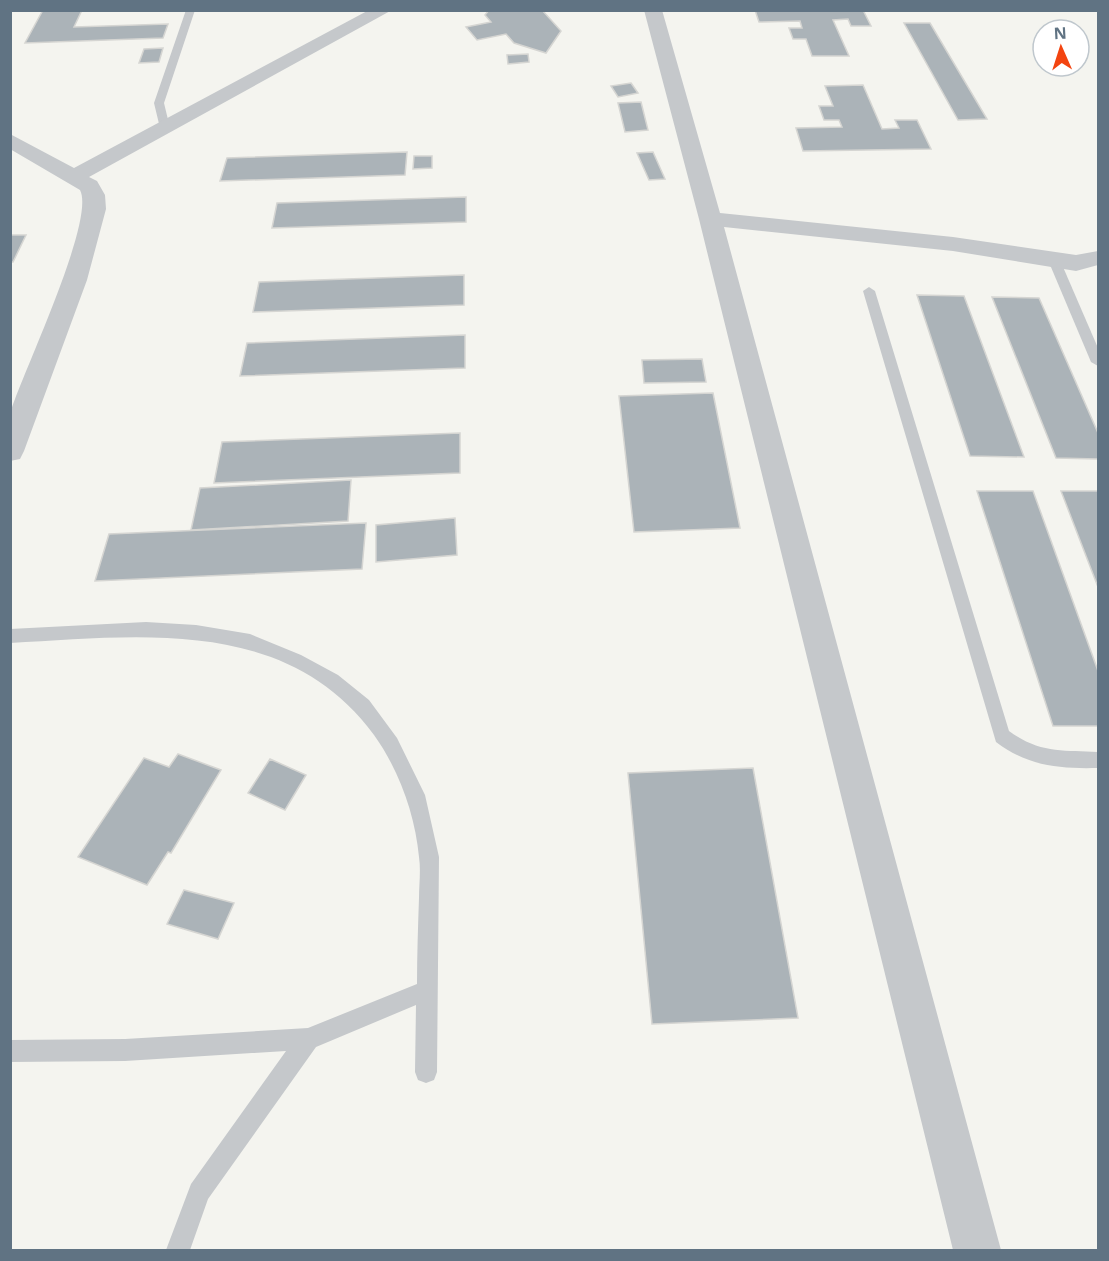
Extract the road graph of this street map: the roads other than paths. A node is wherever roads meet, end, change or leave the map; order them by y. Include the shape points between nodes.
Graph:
1 (191, 10) edge
2 (383, 10) edge
3 (653, 10) edge
4 (165, 128) junction
5 (10, 140) edge
6 (75, 176) junction
7 (710, 219) junction
8 (1098, 258) edge
9 (1054, 260) junction
10 (869, 291) dead end
11 (1098, 362) edge
12 (10, 451) edge
13 (10, 636) edge
14 (1098, 760) edge
15 (428, 990) junction
16 (308, 1039) junction
17 (10, 1051) edge
18 (426, 1072) dead end
19 (178, 1251) edge
20 (977, 1251) edge

1 - 4 lane via 159,103
2 - 4 street
3 - 7 street
4 - 6 street
5 - 6 street
6 - 12 street via 89,186 94,209 75,280
7 - 9 street via 953,244
7 - 20 street
8 - 9 street via 1076,263
9 - 11 lane
10 - 14 lane via 1002,736 1017,749 1040,758
13 - 15 lane via 147,629 250,641 332,680 363,706 391,744 416,795 429,857
15 - 16 lane
15 - 18 lane
16 - 17 lane via 124,1050
16 - 19 lane via 199,1192

